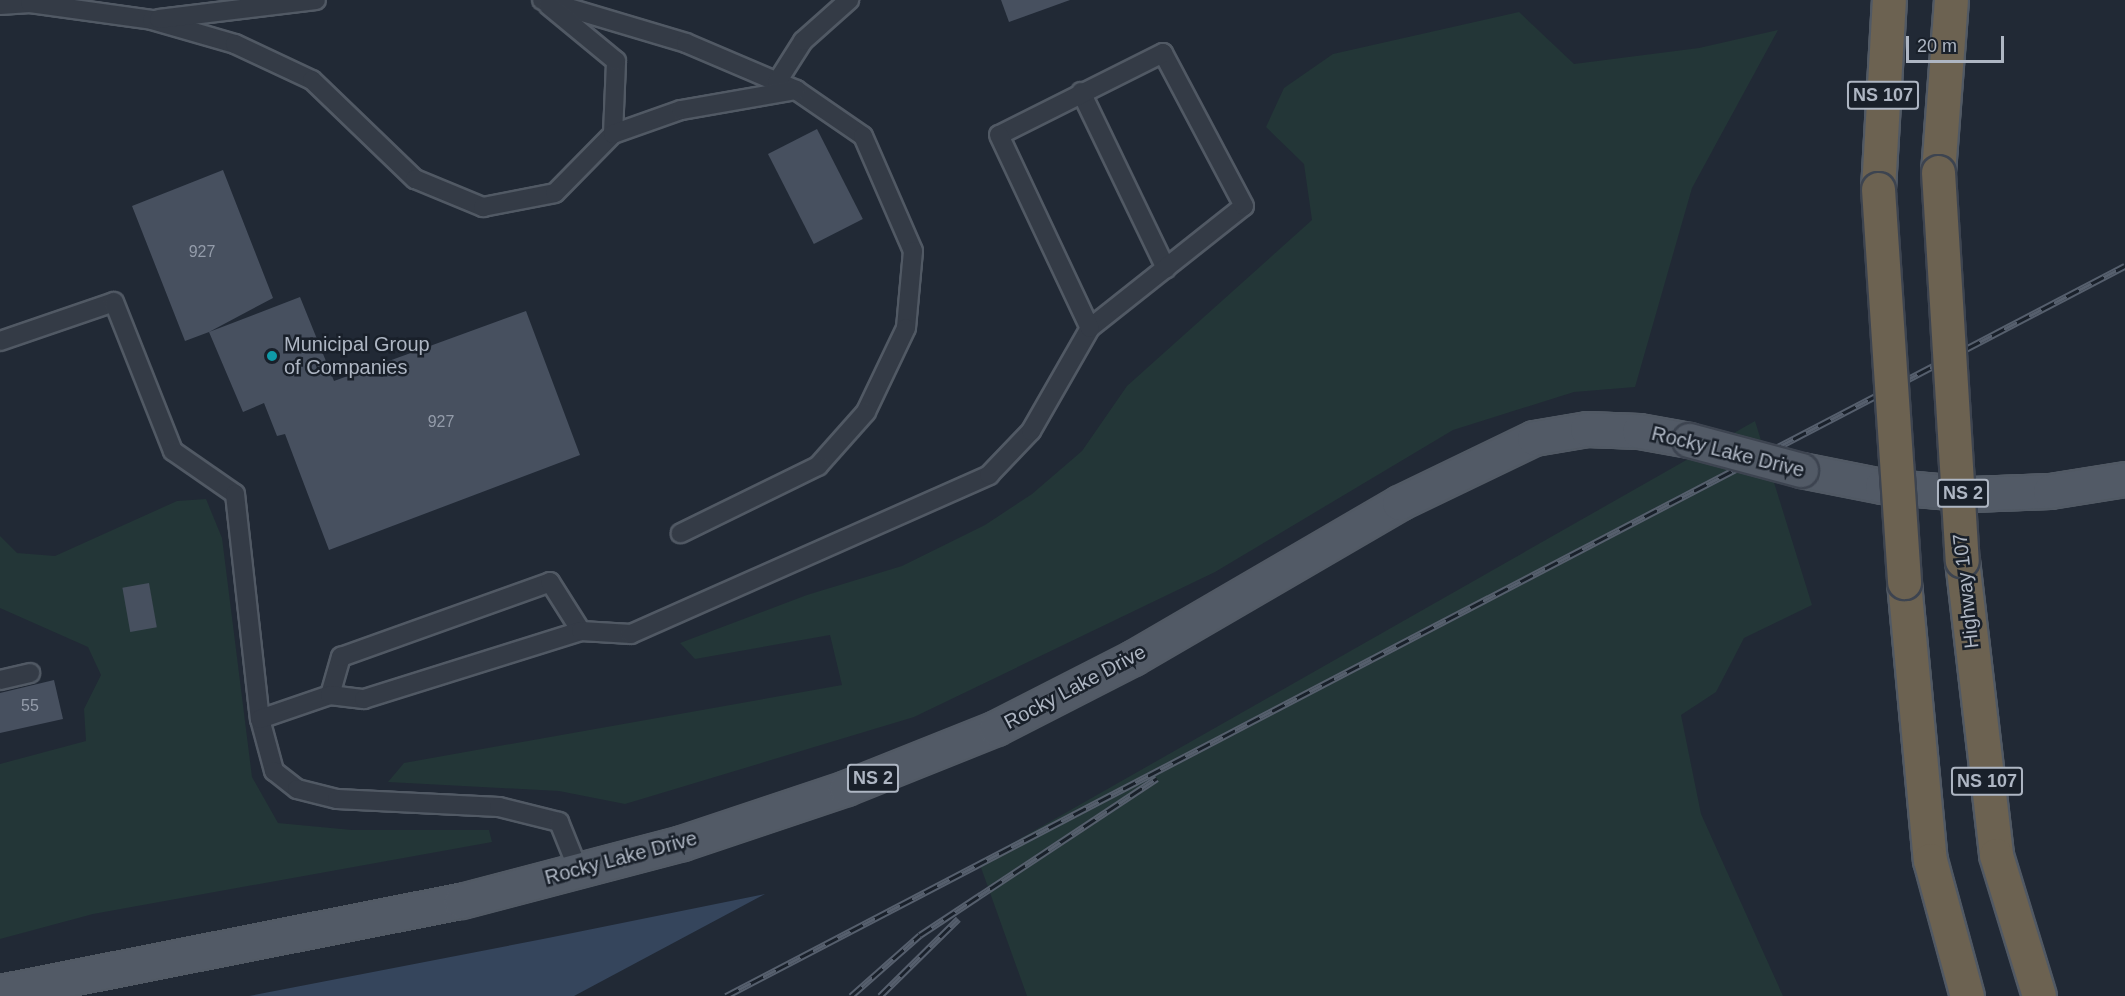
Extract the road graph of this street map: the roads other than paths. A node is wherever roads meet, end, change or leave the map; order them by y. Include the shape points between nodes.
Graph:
1 (316, 0) edge
2 (849, 0) edge
3 (1889, 0) edge
4 (1951, 0) edge
5 (31, 2) edge
6 (0, 4) edge
7 (152, 20) junction
8 (777, 82) junction
9 (796, 90) junction
10 (1081, 92) junction
11 (613, 134) junction
12 (1166, 269) junction
13 (1090, 328) junction
14 (0, 341) edge
15 (2125, 479) edge
16 (681, 533) dead end
17 (581, 632) junction
18 (30, 673) dead end
19 (0, 680) edge
20 (330, 695) junction
21 (260, 719) junction
22 (578, 869) junction
23 (0, 992) edge
24 (1967, 996) edge
25 (2039, 996) edge

1 - 7 lane
2 - 8 lane via 803,41
3 - 24 highway, NS 107, bridge via 1878,189 1904,582 1930,860
4 - 25 highway, Highway 107 / NS 107, bridge via 1938,172 1962,560 1996,855
5 - 6 lane
5 - 7 lane
7 - 11 lane via 235,44 312,80 415,179 483,207 555,193
8 - 9 lane
8 - 11 lane via 686,43 542,0 616,61
9 - 11 lane via 681,110
9 - 16 lane via 863,136 890,192 913,251 906,328 866,412 818,466
10 - 12 lane
10 - 12 lane via 1163,53 1244,206
10 - 13 lane via 999,135
12 - 13 lane
13 - 17 lane via 1031,431 989,475 631,634
14 - 21 lane via 114,302 173,452 235,494
15 - 22 main road, Rocky Lake Drive / NS 2, bridge via 2050,491 1971,494 1882,486 1639,431 1587,429 1534,438 1399,503 1133,658 996,728 846,788 682,843
17 - 20 lane via 364,699
17 - 20 lane via 550,582 341,657
18 - 19 lane
20 - 21 lane
21 - 22 lane via 274,771 297,789 337,799 499,807 560,822
22 - 23 main road, Rocky Lake Drive / NS 2 via 461,901

